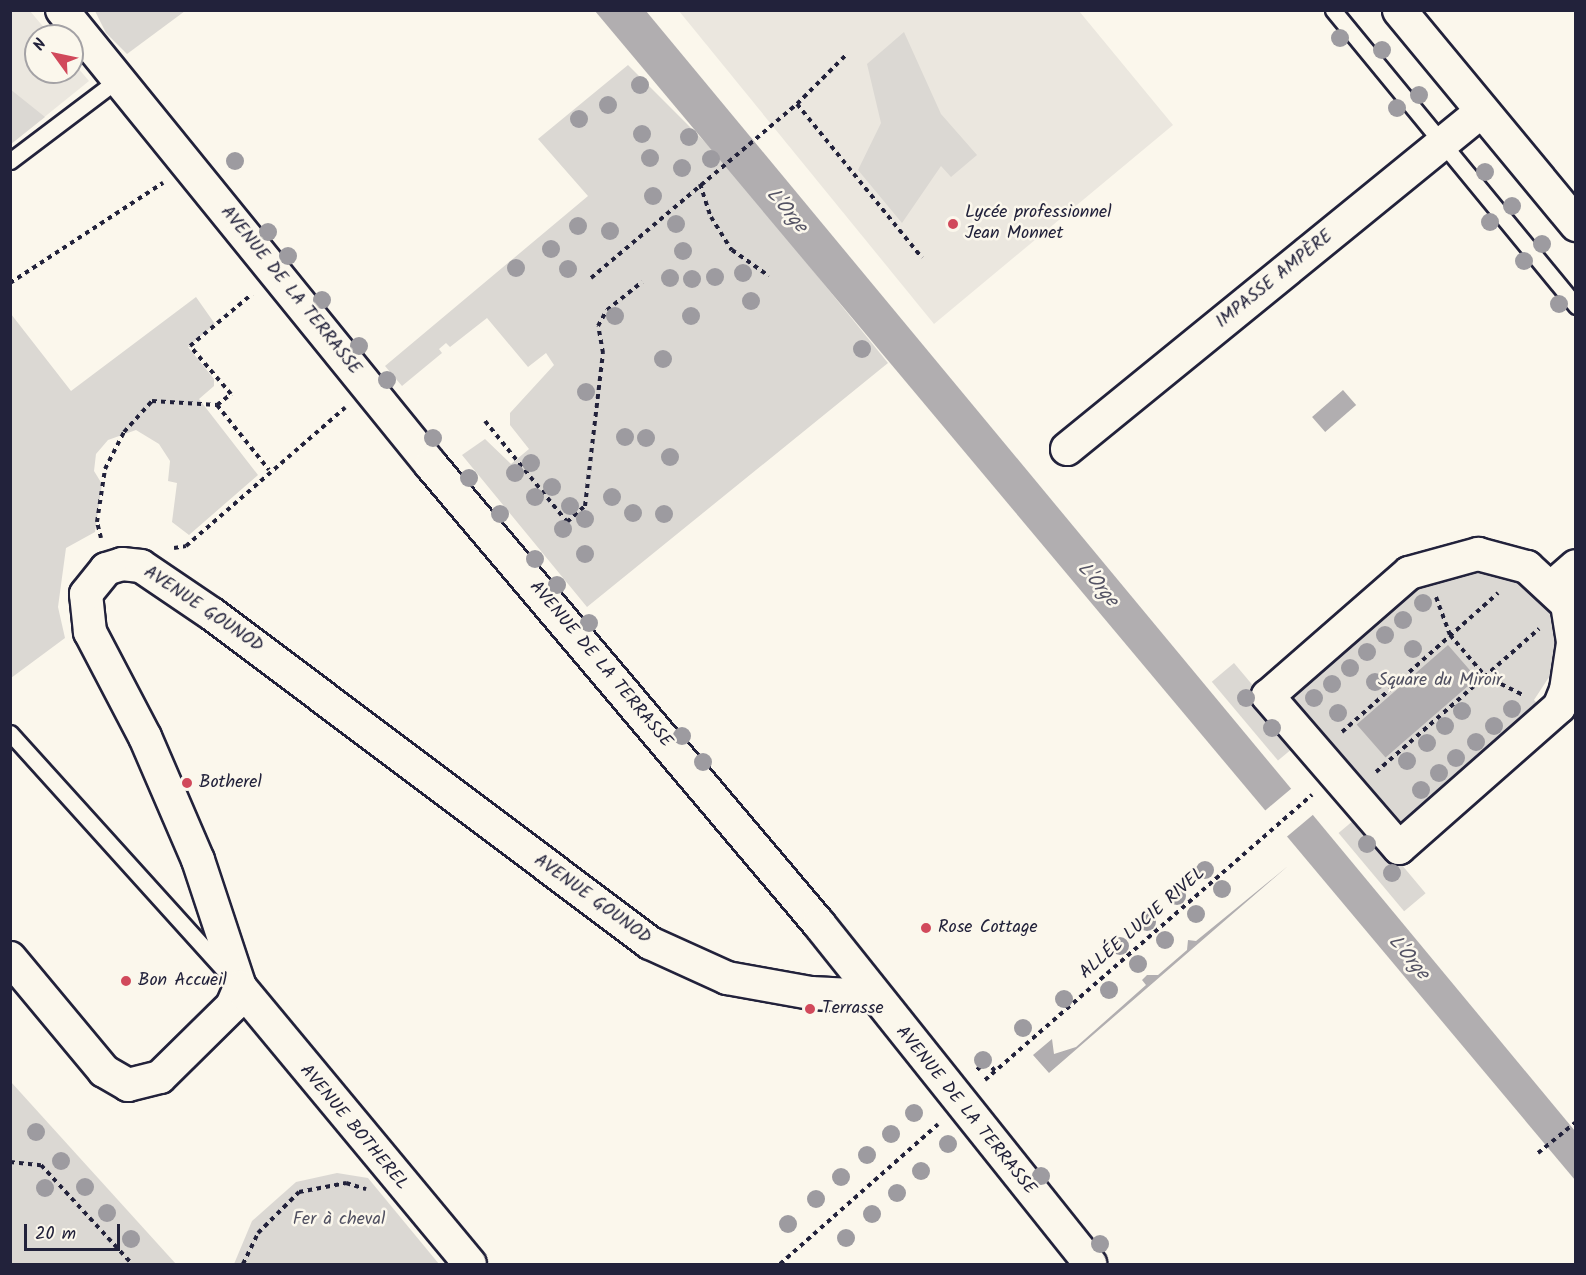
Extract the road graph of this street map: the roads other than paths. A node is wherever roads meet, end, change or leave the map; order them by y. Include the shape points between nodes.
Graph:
1 (62, 10) edge
2 (1333, 10) edge
3 (1399, 10) edge
4 (112, 74) junction
5 (1482, 111) junction
6 (1442, 144) junction
7 (10, 160) edge
8 (1575, 224) edge
9 (1575, 306) edge
10 (1067, 449) dead end
11 (1565, 585) edge
12 (10, 733) edge
13 (10, 958) edge
14 (240, 987) junction
15 (873, 996) junction
16 (470, 1264) edge
17 (1090, 1264) edge

1 - 4 street, AVENUE DE LA TERRASSE
2 - 6 lane
3 - 5 street
4 - 7 lane
4 - 15 street, AVENUE DE LA TERRASSE
5 - 6 street, IMPASSE AMPÈRE
5 - 8 street
6 - 9 lane
6 - 10 street, IMPASSE AMPÈRE
11 - 11 street via 1573,643 1559,707 1399,848 1268,696 1409,573 1429,564 1478,554 1527,567
12 - 14 lane
13 - 14 street via 104,1071 128,1085 142,1084 166,1071 232,1006
14 - 15 street, AVENUE GOUNOD via 193,849 146,737 90,632 86,594 106,569 141,566 175,588 650,943 727,978 810,993
14 - 16 street, AVENUE BOTHEREL
15 - 17 street, AVENUE DE LA TERRASSE

